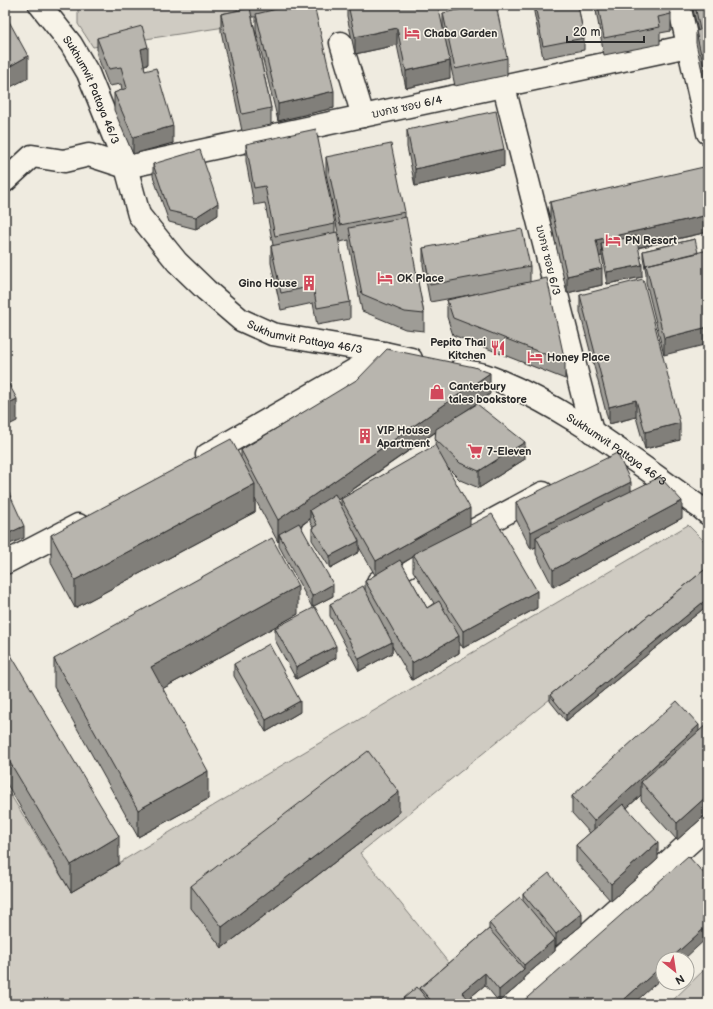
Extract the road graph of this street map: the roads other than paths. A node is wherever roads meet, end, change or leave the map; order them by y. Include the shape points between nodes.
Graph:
1 (40, 5) edge
2 (679, 5) edge
3 (341, 43) dead end
4 (688, 46) junction
5 (504, 87) junction
6 (363, 116) junction
7 (708, 133) edge
8 (126, 167) junction
9 (5, 181) edge
10 (384, 353) junction
11 (592, 432) junction
12 (619, 451) junction
13 (599, 462) edge
14 (188, 466) edge
15 (557, 485) edge
16 (708, 514) edge
17 (97, 515) edge
18 (5, 563) edge
19 (358, 593) edge
20 (708, 826) edge
21 (510, 1004) edge

1 - 8 street, Sukhumvit Pattaya 46/3 via 71,44 88,73
2 - 4 street
3 - 6 street
4 - 5 street, บงกช ซอย 6/4
4 - 7 street
5 - 6 street, บงกช ซอย 6/4
5 - 11 street, บงกช ซอย 6/3
6 - 8 street, บงกช ซอย 6/4
8 - 9 street via 88,155 64,161 32,156
8 - 10 street, Sukhumvit Pattaya 46/3 via 139,215 177,262 242,320 272,334
10 - 11 street, Sukhumvit Pattaya 46/3 via 486,376 533,396
10 - 14 street
11 - 12 street, Sukhumvit Pattaya 46/3
12 - 13 street
12 - 16 street, Sukhumvit Pattaya 46/3
15 - 19 street
17 - 18 street
20 - 21 street

